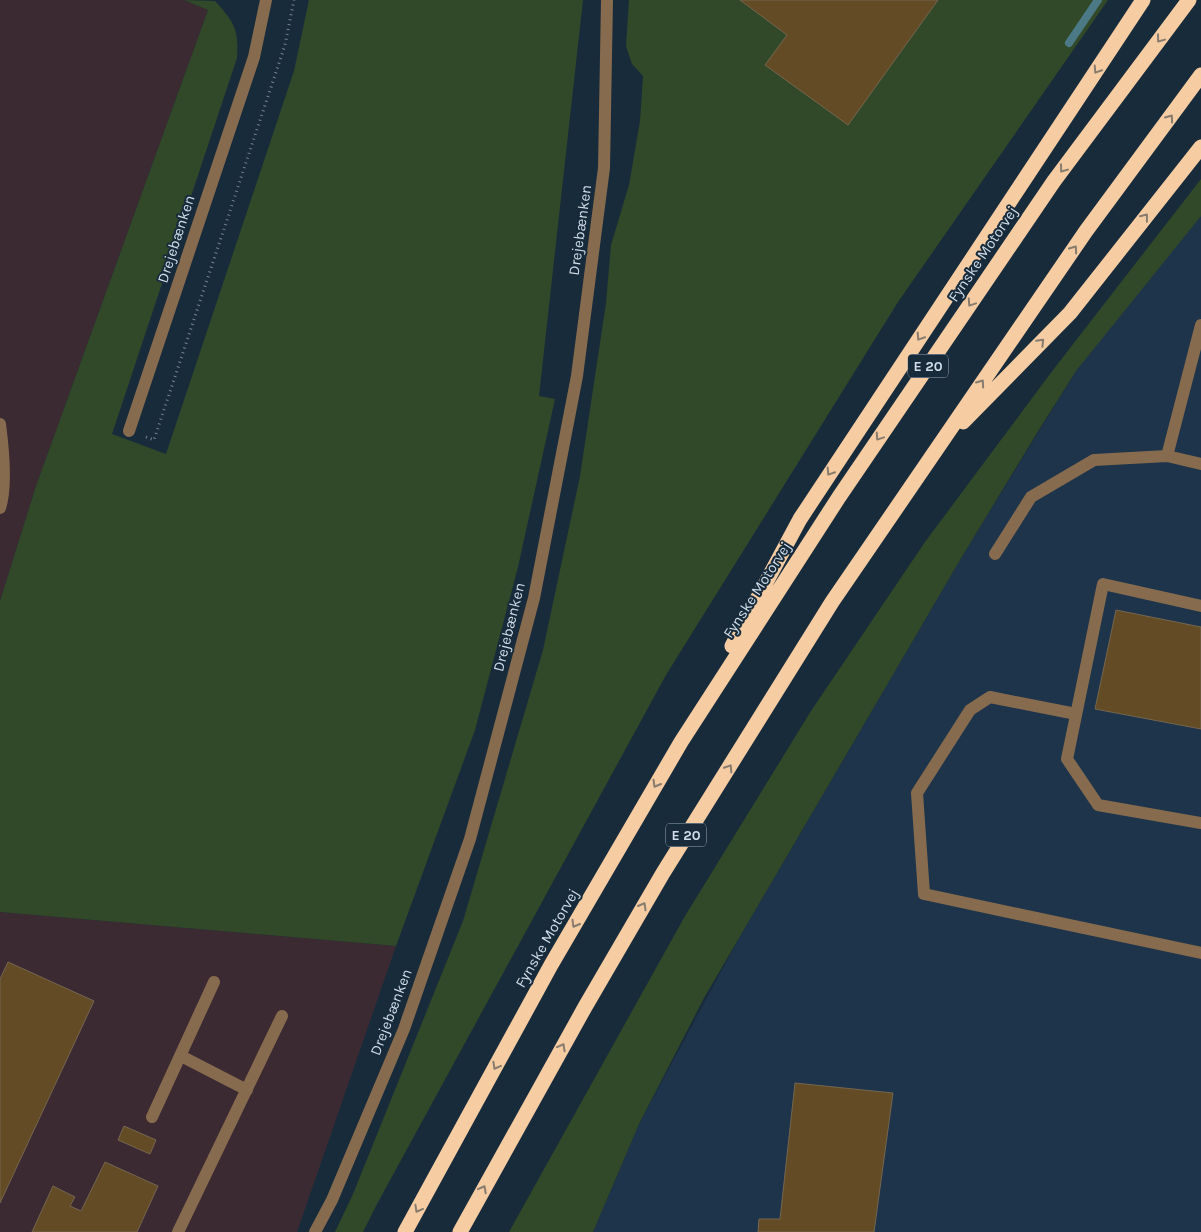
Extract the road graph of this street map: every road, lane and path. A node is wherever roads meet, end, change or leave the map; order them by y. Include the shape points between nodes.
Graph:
1 (266, 0) edge
2 (294, 0) edge
3 (607, 0) edge
4 (1143, 0) edge
5 (1189, 0) edge
6 (1201, 75) edge
7 (1201, 147) edge
8 (1201, 325) edge
9 (0, 424) edge
10 (129, 430) joint
11 (934, 452) junction
12 (1167, 456) junction
13 (1201, 464) edge
14 (0, 508) edge
15 (995, 554) dead end
16 (1201, 606) edge
17 (1076, 714) junction
18 (681, 742) junction
19 (1201, 823) edge
20 (1201, 953) edge
21 (214, 982) dead end
22 (282, 1016) dead end
23 (181, 1056) junction
24 (247, 1090) junction
25 (152, 1117) dead end
26 (178, 1232) edge
27 (315, 1232) edge
28 (405, 1232) edge
29 (460, 1232) edge

1 - 10 street, Drejebænken via 254,57
2 - 10 path via 285,45 154,440
3 - 27 street, Drejebænken via 604,168 576,376 534,598 470,840 404,1029 332,1200
4 -> 18 highway via 800,519
5 -> 18 highway, Fynske Motorvej / E 20 via 1043,198 838,497
11 -> 6 highway, E 20 via 1086,232
11 -> 7 highway via 1070,313
8 - 12 street
9 - 14 street via 3,499
29 -> 11 highway, E 20 via 663,873 832,602
12 - 13 street
12 - 15 street via 1094,460 1031,496
16 - 17 street via 1103,584
17 - 19 street via 1067,759 1098,805
17 - 20 street via 990,697 970,710 917,792 924,894
18 -> 28 highway, Fynske Motorvej / E 20 via 551,965
21 - 23 street
22 - 24 street
23 - 24 street
23 - 25 street
24 - 26 street

